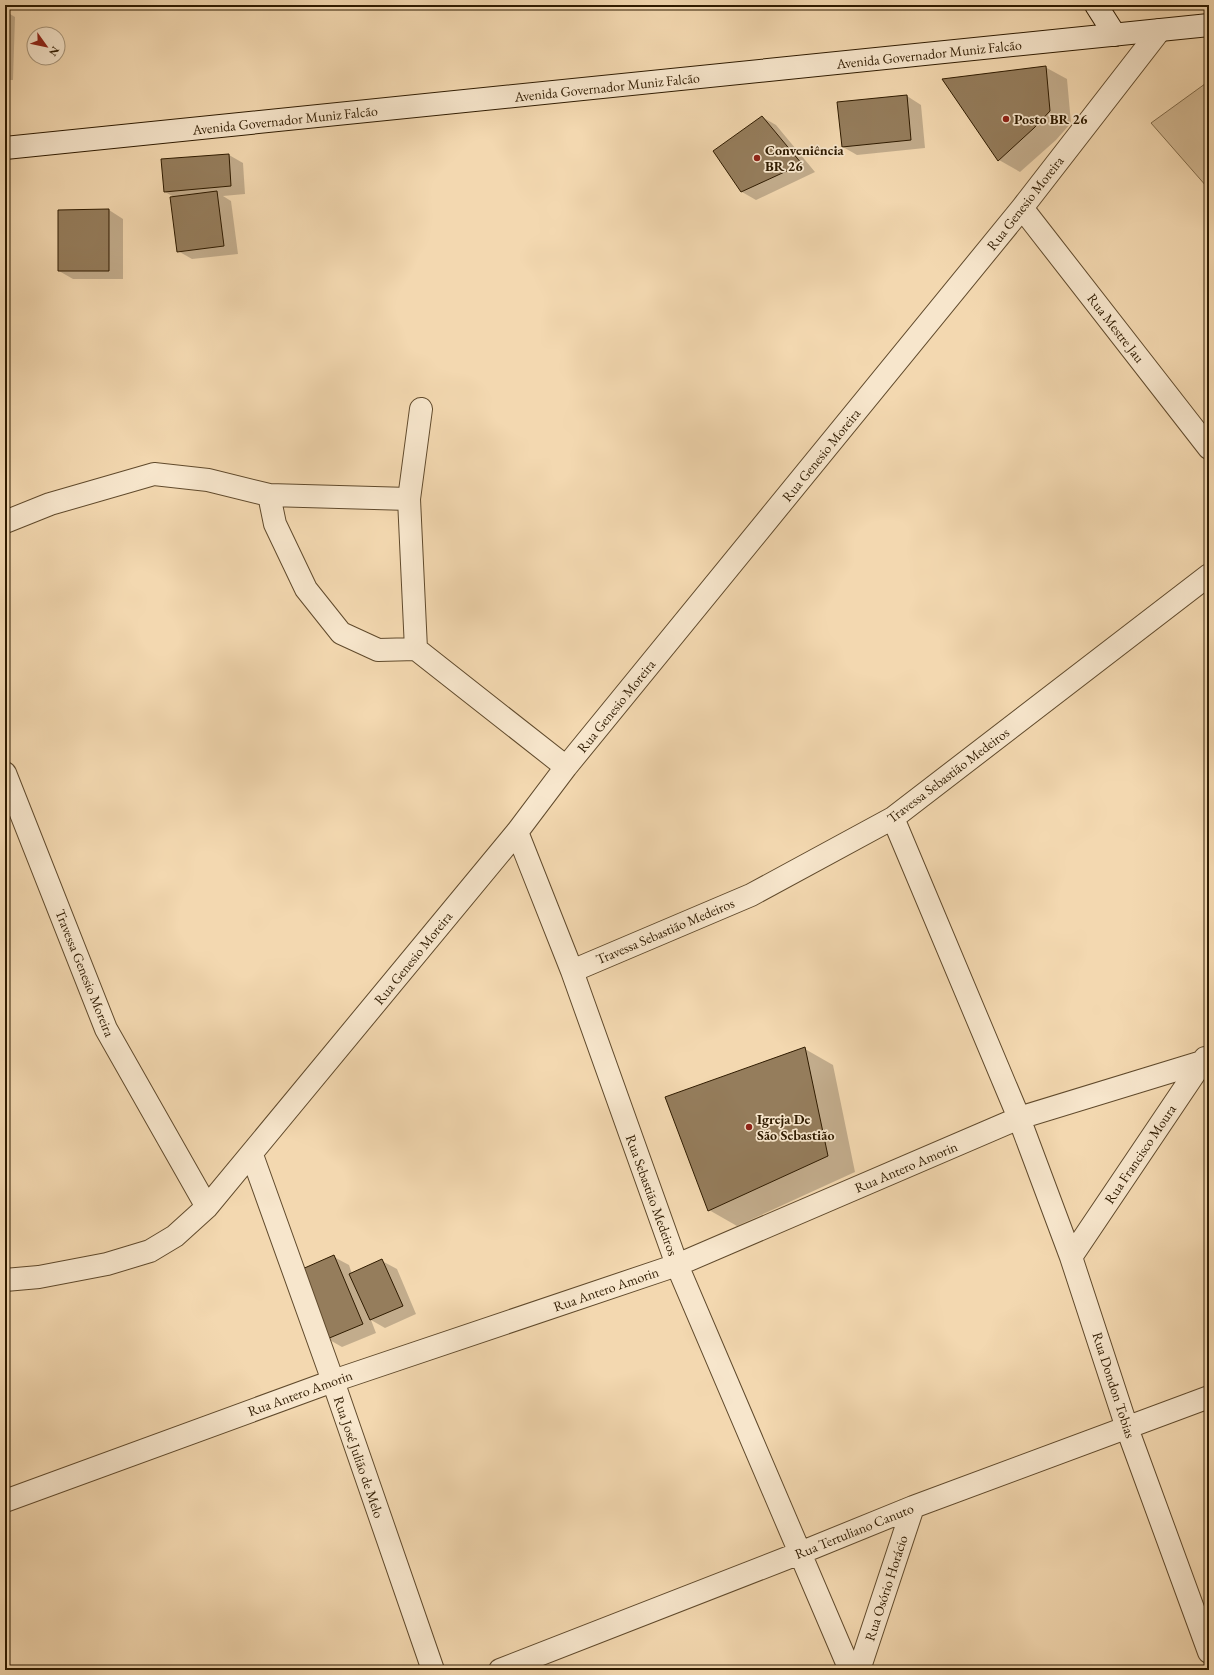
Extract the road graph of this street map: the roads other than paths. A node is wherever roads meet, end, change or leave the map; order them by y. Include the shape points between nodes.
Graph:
1 (1096, 5) edge
2 (1209, 25) edge
3 (1160, 30) junction
4 (1115, 35) junction
5 (5, 148) edge
6 (1022, 208) junction
7 (421, 409) dead end
8 (1209, 448) edge
9 (269, 495) junction
10 (409, 499) junction
11 (5, 522) edge
12 (1209, 575) edge
13 (416, 649) junction
14 (566, 767) junction
15 (5, 773) edge
16 (893, 818) junction
17 (517, 832) junction
18 (572, 971) junction
19 (1205, 1057) edge
20 (1019, 1118) junction
21 (252, 1155) junction
22 (207, 1207) junction
23 (1071, 1257) junction
24 (677, 1265) junction
25 (5, 1280) edge
26 (333, 1381) junction
27 (1209, 1397) edge
28 (1127, 1428) junction
29 (5, 1501) edge
30 (913, 1507) junction
31 (800, 1553) junction
32 (1209, 1652) edge
33 (433, 1670) edge
34 (500, 1670) edge
35 (850, 1670) edge
36 (859, 1670) edge

1 - 4 street
2 - 3 street, Avenida Governador Muniz Falcão
3 - 4 street, Avenida Governador Muniz Falcão
3 - 6 street, Rua Genesio Moreira
4 - 5 street, Avenida Governador Muniz Falcão
6 - 8 street, Rua Mestre Jau
6 - 14 street, Rua Genesio Moreira
7 - 10 street
9 - 10 street
9 - 11 street via 208,480 154,474 50,504
9 - 13 street via 274,524 306,589 341,633 378,650
10 - 13 street
12 - 16 street, Travessa Sebastião Medeiros
13 - 14 street
14 - 17 street, Rua Genesio Moreira
15 - 22 street, Travessa Genesio Moreira via 106,1029
16 - 18 street, Travessa Sebastião Medeiros via 751,895
16 - 20 street, Rua Dondon Tobias
17 - 18 street, Rua Sebastião Medeiros
17 - 21 street, Rua Genesio Moreira
18 - 24 street, Rua Sebastião Medeiros
19 - 20 street, Rua Antero Amorin
19 - 23 street, Rua Francisco Moura
20 - 23 street, Rua Dondon Tobias
20 - 24 street, Rua Antero Amorin
21 - 22 street, Rua Genesio Moreira
21 - 26 street, Rua José Julião de Melo
22 - 25 street, Rua Genesio Moreira via 175,1236 150,1252 108,1264 39,1277
23 - 28 street, Rua Dondon Tobias
24 - 26 street, Rua Antero Amorin
24 - 31 street, Rua Sebastião Medeiros
26 - 29 street, Rua Antero Amorin
26 - 33 street, Rua José Julião de Melo
27 - 28 street, Rua Tertuliano Canuto
28 - 30 street, Rua Tertuliano Canuto
28 - 32 street, Rua Dondon Tobias
30 - 31 street, Rua Tertuliano Canuto
30 - 36 street, Rua Osório Horácio
31 - 34 street, Rua Tertuliano Canuto
31 - 35 street

